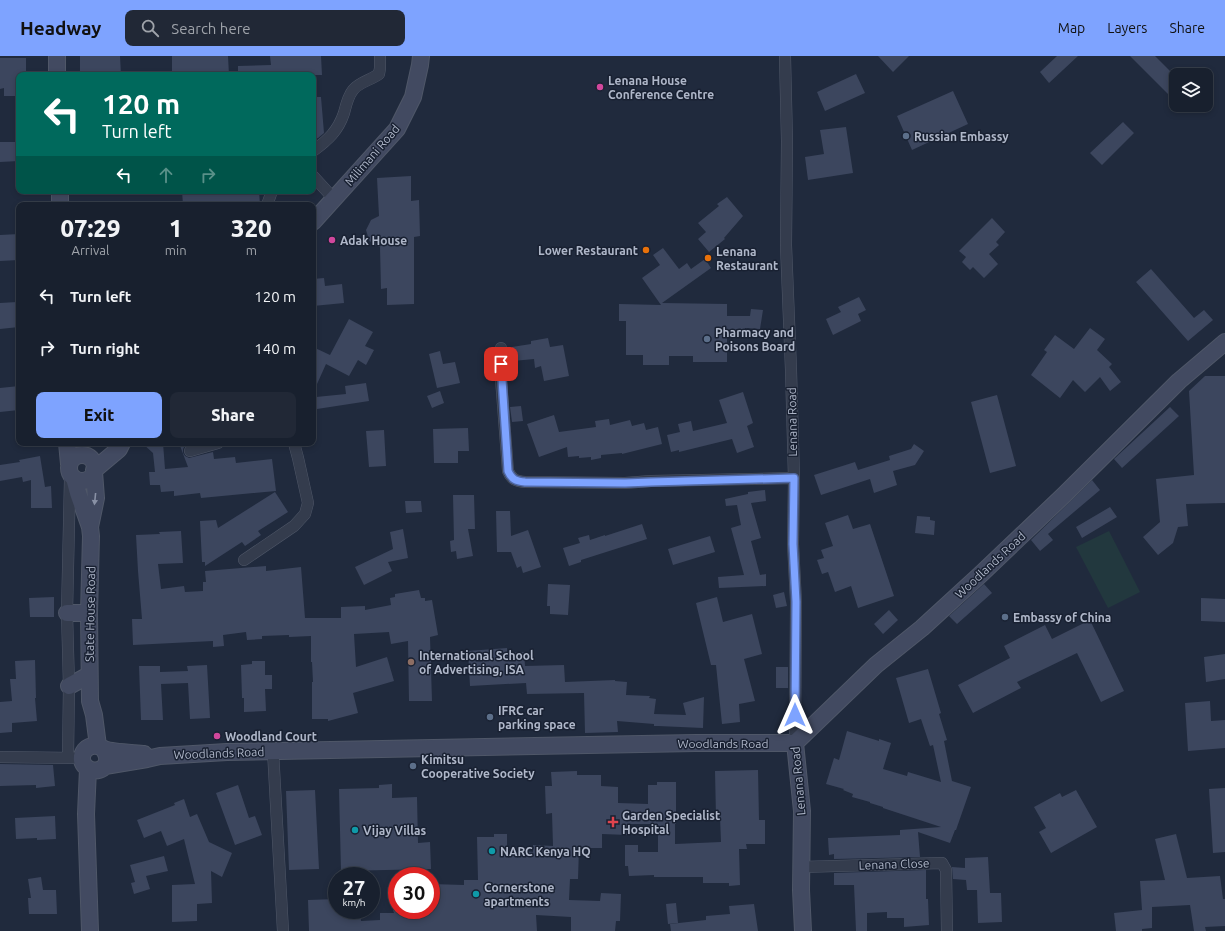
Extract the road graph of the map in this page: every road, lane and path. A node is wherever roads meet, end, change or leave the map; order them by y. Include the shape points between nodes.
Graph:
1 (57, 56) edge
2 (380, 56) edge
3 (421, 56) edge
4 (785, 56) edge
5 (57, 72) edge
6 (316, 149) edge
7 (316, 179) edge
8 (334, 199) junction
9 (316, 219) edge
10 (1225, 342) edge
11 (501, 348) dead end
12 (67, 446) edge
13 (107, 446) edge
14 (120, 446) edge
15 (206, 446) edge
16 (295, 446) edge
17 (190, 450) dead end
18 (90, 460) edge
19 (71, 472) junction
20 (794, 478) junction
21 (90, 527) junction
22 (244, 560) dead end
23 (67, 613) junction
24 (89, 613) junction
25 (89, 675) junction
26 (69, 686) junction
27 (795, 743) junction
28 (273, 751) junction
29 (0, 757) edge
30 (92, 758) junction
31 (801, 867) junction
32 (90, 931) edge
33 (283, 931) edge
34 (803, 931) edge
35 (947, 931) edge

1 - 5 street
2 - 6 street via 379,74 354,88 337,129
3 - 8 street, Milimani Road via 413,98 397,129
4 - 20 street, Lenana Road via 786,245
7 - 8 street
8 - 9 street, Milimani Road
10 - 27 street, Woodlands Road via 1179,381 981,574 922,628 876,665
11 - 20 street via 508,471 511,478 516,481 625,483
12 - 19 street, State House Road
13 - 18 street
14 - 18 street via 119,449
15 - 17 street
16 - 22 street via 308,503 304,514 294,526
18 - 19 street via 79,455 75,457
18 - 19 street via 92,475 86,480 78,480
18 -> 21 street, State House Road via 96,498
19 - 21 street, State House Road
19 - 23 street
20 - 27 street, Lenana Road
21 - 24 street, State House Road
23 - 24 street
23 - 26 street
24 - 25 street, State House Road
25 - 26 street
25 - 30 street, State House Road via 90,701 86,716
26 - 30 street
27 - 28 street, Woodlands Road
27 - 31 street, Lenana Road via 802,811
28 - 30 street, Woodlands Road via 160,756 147,759
28 - 33 street
29 - 30 street
30 - 32 street, State House Road via 86,808
31 - 34 street, Lenana Road
31 - 35 street, Lenana Close via 942,863 946,870

